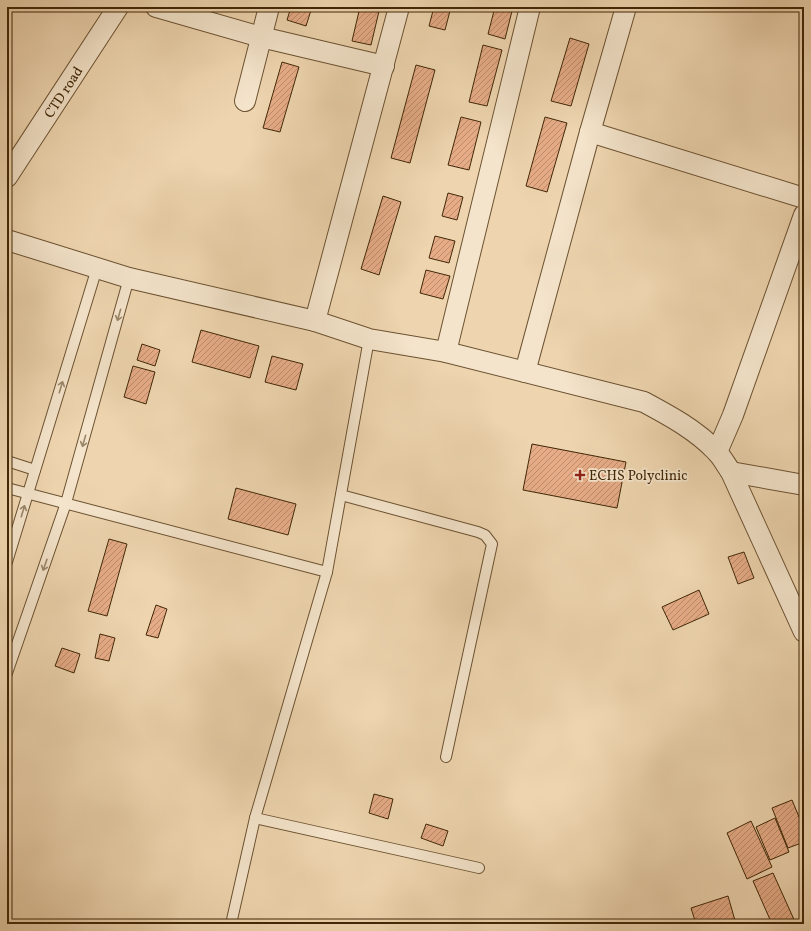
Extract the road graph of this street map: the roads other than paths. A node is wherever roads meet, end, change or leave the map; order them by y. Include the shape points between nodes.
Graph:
1 (118, 7) edge
2 (156, 7) edge
3 (268, 7) edge
4 (399, 7) edge
5 (530, 7) edge
6 (626, 7) edge
7 (261, 37) junction
8 (384, 66) junction
9 (244, 101) dead end
10 (590, 132) junction
11 (7, 177) edge
12 (804, 198) edge
13 (804, 215) edge
14 (7, 240) edge
15 (97, 268) junction
16 (129, 278) junction
17 (315, 321) junction
18 (369, 339) junction
19 (446, 352) junction
20 (525, 372) junction
21 (717, 452) junction
22 (7, 461) edge
23 (35, 470) junction
24 (731, 472) junction
25 (804, 485) edge
26 (7, 488) edge
27 (28, 493) junction
28 (341, 495) junction
29 (66, 503) junction
30 (7, 562) edge
31 (327, 572) junction
32 (804, 632) edge
33 (7, 673) edge
34 (446, 757) dead end
35 (255, 818) junction
36 (479, 868) dead end
37 (231, 924) edge

1 - 11 street, CTD road
2 - 7 street
3 - 7 street
4 - 8 street
5 - 19 street
6 - 10 street
7 - 8 street
7 - 9 street
8 - 17 street
10 - 12 street
10 - 20 street
13 - 21 street via 733,415
14 - 15 street
15 - 16 street
23 -> 15 lane
16 - 17 street
16 -> 29 lane
17 - 18 street
18 - 19 street
18 - 28 lane
19 - 20 street
20 - 21 street via 644,402 699,435
21 - 24 street
22 - 23 lane
23 - 27 lane
24 - 25 street
24 - 32 street
26 - 27 lane
27 - 29 lane
30 -> 27 lane
28 - 31 lane
28 - 34 lane via 478,532 485,535 492,544
29 - 31 lane
29 -> 33 lane
31 - 35 lane
35 - 36 lane
35 - 37 lane

